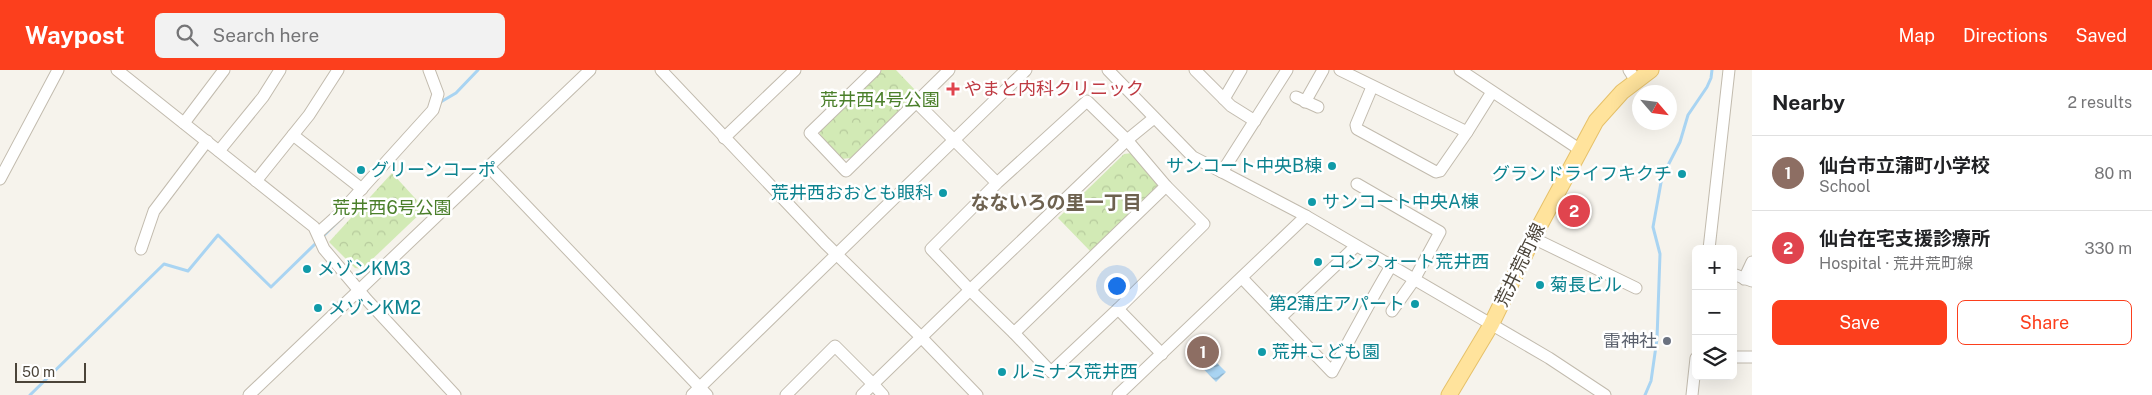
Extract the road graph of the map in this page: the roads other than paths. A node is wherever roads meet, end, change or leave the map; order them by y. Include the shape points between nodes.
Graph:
1 (58, 70) edge
2 (117, 70) edge
3 (224, 70) edge
4 (280, 70) edge
5 (338, 70) edge
6 (429, 70) edge
7 (590, 70) edge
8 (661, 70) edge
9 (795, 70) edge
10 (875, 70) edge
11 (949, 70) edge
12 (1026, 70) edge
13 (1108, 70) edge
14 (1195, 70) edge
15 (1241, 70) edge
16 (1287, 70) edge
17 (1323, 70) edge
18 (1340, 70) edge
19 (1460, 70) edge
20 (1651, 70) edge
21 (1729, 70) edge
22 (1633, 75) edge
23 (1372, 87) junction
24 (1492, 92) junction
25 (1224, 99) junction
26 (916, 102) junction
27 (1318, 107) dead end
28 (1154, 118) junction
29 (1254, 121) junction
30 (184, 123) junction
31 (1467, 132) junction
32 (294, 134) junction
33 (724, 138) junction
34 (953, 140) junction
35 (1126, 140) junction
36 (207, 141) junction
37 (1579, 150) junction
38 (219, 151) junction
39 (489, 167) junction
40 (1222, 172) junction
41 (0, 179) edge
42 (256, 181) junction
43 (997, 183) junction
44 (1357, 184) dead end
45 (1166, 186) junction
46 (362, 189) junction
47 (1306, 216) junction
48 (1533, 238) junction
49 (319, 239) junction
50 (1709, 245) edge
51 (1356, 246) junction
52 (141, 248) dead end
53 (837, 256) junction
54 (1752, 262) edge
55 (1391, 266) junction
56 (1242, 278) junction
57 (1743, 278) edge
58 (1414, 280) junction
59 (1636, 288) dead end
60 (970, 290) junction
61 (359, 291) junction
62 (1118, 309) junction
63 (1392, 311) dead end
64 (1280, 318) junction
65 (1491, 325) junction
66 (1014, 333) junction
67 (921, 337) junction
68 (1162, 354) junction
69 (1737, 357) edge
70 (1752, 357) edge
71 (1694, 380) edge
72 (873, 384) junction
73 (259, 386) junction
74 (699, 393) edge
75 (249, 395) edge
76 (267, 395) edge
77 (455, 395) edge
78 (786, 395) edge
79 (862, 395) edge
80 (883, 395) edge
81 (977, 395) edge
82 (1118, 395) edge
83 (1449, 395) edge
84 (1605, 395) edge
85 (1692, 395) edge

1 - 41 street
2 - 30 street
3 - 30 street
4 - 38 street via 263,97
5 - 32 street
6 - 46 street via 438,94 433,110
7 - 39 street
8 - 33 street
9 - 33 street
10 - 26 street via 810,133 846,171
11 - 26 street
12 - 34 street
13 - 28 street
14 - 25 street
15 - 25 street
16 - 29 street
17 - 27 street via 1301,100
18 - 23 street
19 - 24 street
20 - 22 main road, 荒井荒町線
21 - 50 street
22 - 37 main road, 荒井荒町線 via 1601,114
23 - 31 street
23 - 31 street via 1357,129 1436,172 1440,171
24 - 31 street
24 - 37 street
25 - 29 street
26 - 34 street
28 - 35 street
28 - 40 street via 1194,157
29 - 40 street
30 - 36 street
32 - 42 street
32 - 46 street
33 - 53 street
34 - 43 street
34 - 53 street
35 - 43 street via 1087,101
35 - 45 street
35 - 60 street
36 - 38 street
36 - 52 street via 154,211
37 - 48 main road, 荒井荒町線
38 - 42 street
39 - 61 street
39 - 74 street
40 - 47 street
42 - 49 street via 314,227
43 - 60 street via 931,249
44 - 58 street via 1440,232
45 - 62 street via 1204,224
45 - 66 street
46 - 49 street
47 - 51 street
47 - 56 street
48 - 59 street
48 - 65 main road, 荒井荒町線
49 - 61 street
51 - 55 street
51 - 64 street
53 - 67 street
53 - 74 street
54 - 57 street
55 - 58 street
55 - 64 street via 1332,372
56 - 64 street
56 - 68 street
58 - 63 street
58 - 65 street
60 - 66 street
60 - 67 street
61 - 73 street
61 - 77 street
62 - 66 street via 1051,372
62 - 68 street
65 - 83 main road, 荒井荒町線
65 - 84 street
67 - 72 street
67 - 81 street
68 - 82 street
69 - 70 street
71 - 85 street
72 - 78 street via 835,346
72 - 79 street
72 - 80 street
73 - 75 street
73 - 76 street

